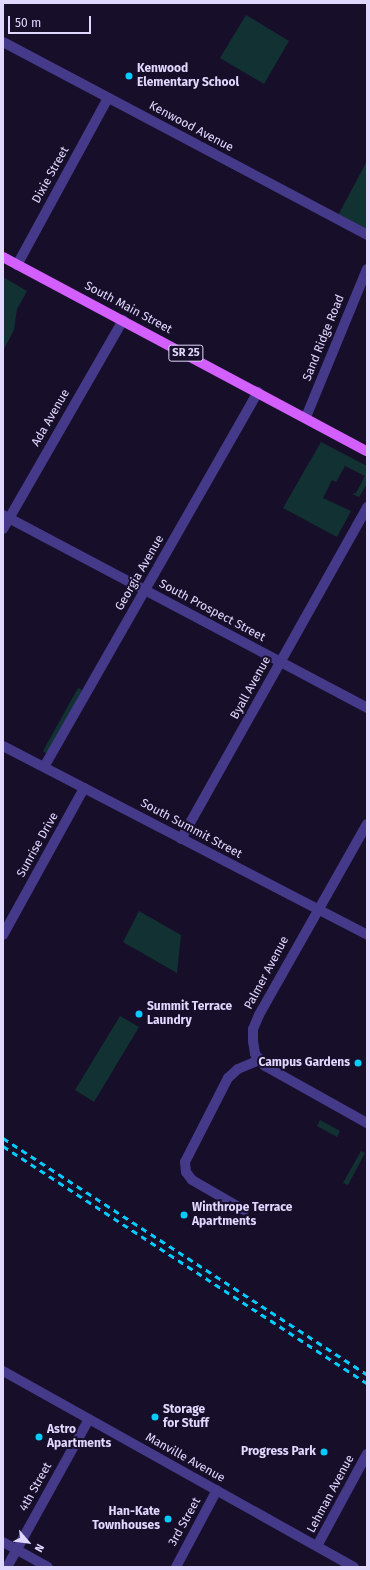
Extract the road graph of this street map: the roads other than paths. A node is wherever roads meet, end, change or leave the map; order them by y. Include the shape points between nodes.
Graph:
1 (3, 42) edge
2 (108, 98) junction
3 (367, 235) edge
4 (3, 257) edge
5 (17, 265) junction
6 (367, 269) edge
7 (123, 320) junction
8 (258, 392) junction
9 (306, 417) junction
10 (367, 451) edge
11 (367, 507) edge
12 (6, 516) edge
13 (3, 530) edge
14 (145, 590) junction
15 (280, 662) junction
16 (367, 708) edge
17 (3, 746) edge
18 (44, 767) junction
19 (84, 788) junction
20 (367, 824) edge
21 (181, 840) junction
22 (316, 909) junction
23 (3, 935) edge
24 (367, 935) edge
25 (259, 1060) junction
26 (367, 1123) edge
27 (244, 1210) dead end
28 (3, 1372) edge
29 (89, 1419) junction
30 (367, 1454) edge
31 (217, 1490) junction
32 (3, 1542) edge
33 (317, 1546) junction
34 (17, 1549) junction
35 (349, 1566) edge
36 (7, 1567) edge
37 (48, 1567) edge
38 (176, 1567) edge

1 - 2 street, Kenwood Avenue
2 - 3 street, Kenwood Avenue
2 - 5 street, Dixie Street
4 - 5 main road, South Main Street / SR 25
5 - 7 main road, South Main Street / SR 25
6 - 9 street, Sand Ridge Road
7 - 8 main road, South Main Street / SR 25
7 - 12 street, Ada Avenue
8 - 9 main road, South Main Street / SR 25
8 - 14 street, Georgia Avenue
9 - 10 main road, South Main Street / SR 25
11 - 15 street, Byall Avenue
12 - 13 street, Ada Avenue
12 - 14 street, South Prospect Street
14 - 15 street, South Prospect Street
14 - 18 street, Georgia Avenue
15 - 16 street, South Prospect Street
15 - 21 street, Byall Avenue
17 - 18 street, South Summit Street
18 - 19 street, South Summit Street
19 - 21 street, South Summit Street
19 - 23 street, Sunrise Drive
20 - 22 street, Palmer Avenue
21 - 22 street, South Summit Street
22 - 24 street, South Summit Street
22 - 25 street, Palmer Avenue via 258,1015 253,1041 254,1054
25 - 26 street via 265,1066
25 - 27 street via 238,1069 228,1078 185,1162 186,1172 192,1180
28 - 29 street, Manville Avenue
29 - 31 street, Manville Avenue
29 - 34 street, 4th Street
30 - 33 street, Lehman Avenue
31 - 33 street, Manville Avenue
31 - 38 street, 3rd Street
32 - 34 street
33 - 35 street, Manville Avenue
34 - 36 street, 4th Street
34 - 37 street

